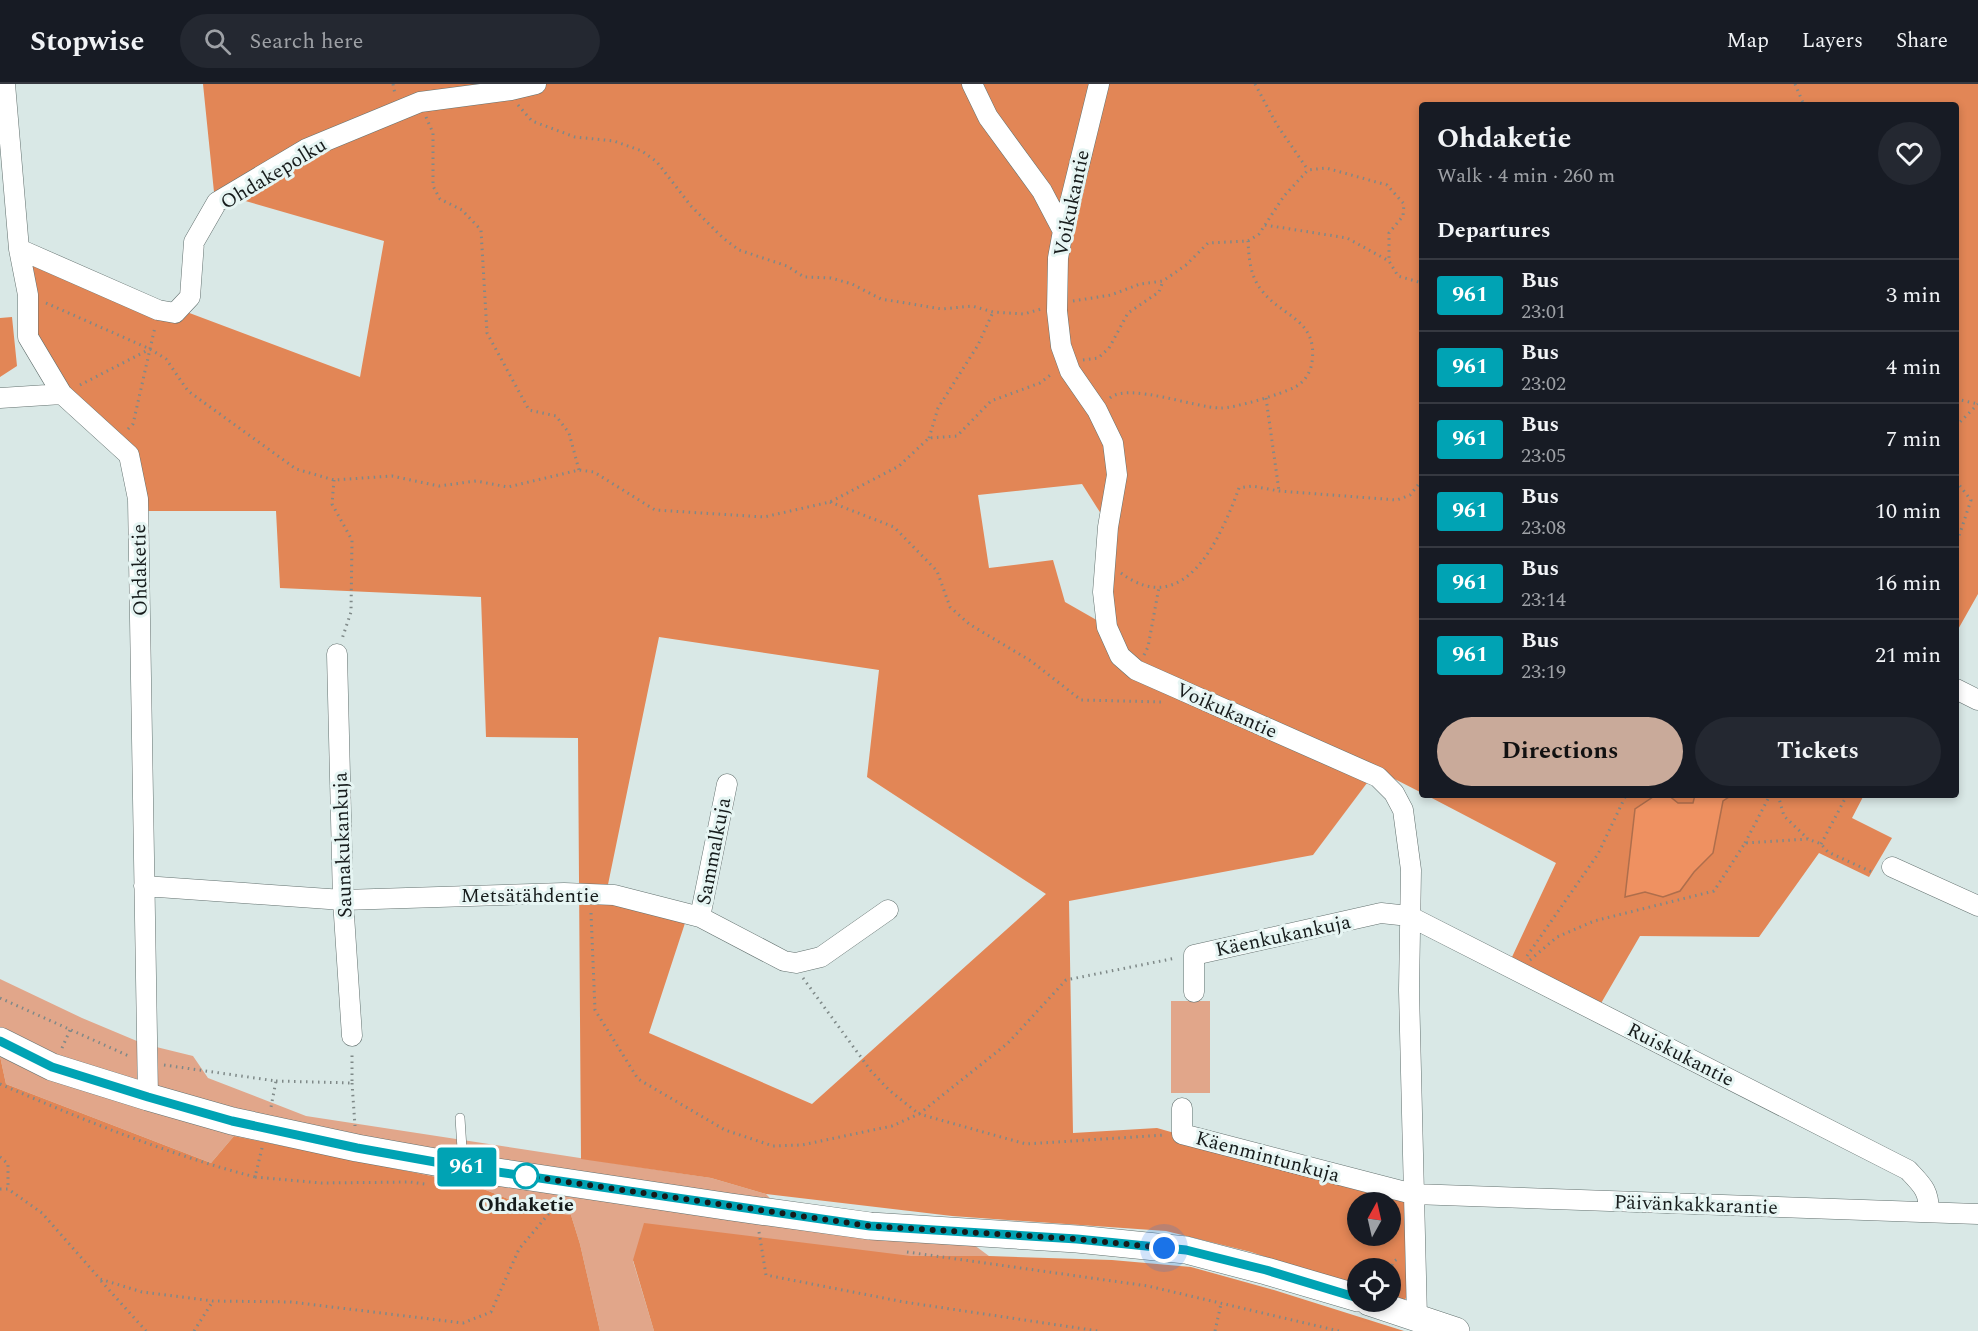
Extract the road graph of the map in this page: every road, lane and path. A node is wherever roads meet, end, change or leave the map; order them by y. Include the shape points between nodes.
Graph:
1 (5, 84) edge
2 (536, 84) edge
3 (972, 84) edge
4 (1099, 84) edge
5 (1255, 84) edge
6 (1796, 84) edge
7 (511, 90) junction
8 (420, 102) junction
9 (1803, 102) edge
10 (1308, 170) junction
11 (1265, 225) junction
12 (1063, 231) junction
13 (1248, 241) junction
14 (19, 249) junction
15 (1389, 261) junction
16 (1163, 281) junction
17 (1419, 282) edge
18 (28, 295) junction
19 (1057, 304) junction
20 (158, 310) junction
21 (993, 312) junction
22 (150, 349) junction
23 (1067, 363) junction
24 (62, 394) junction
25 (0, 398) edge
26 (1266, 398) junction
27 (1959, 400) edge
28 (1978, 404) edge
29 (1097, 410) junction
30 (1959, 423) edge
31 (929, 438) junction
32 (113, 440) junction
33 (579, 470) junction
34 (334, 480) junction
35 (1419, 484) edge
36 (1959, 485) edge
37 (1279, 491) junction
38 (830, 502) junction
39 (1959, 536) edge
40 (1105, 561) junction
41 (1159, 587) junction
42 (337, 654) joint
43 (1136, 670) junction
44 (1959, 690) edge
45 (1183, 691) junction
46 (1978, 700) edge
47 (727, 784) dead end
48 (1625, 798) edge
49 (1768, 798) edge
50 (1779, 798) edge
51 (1844, 798) edge
52 (1808, 839) junction
53 (1745, 843) junction
54 (1821, 844) junction
55 (1882, 869) joint
56 (144, 886) junction
57 (590, 894) junction
58 (343, 900) junction
59 (1978, 906) edge
60 (888, 910) dead end
61 (1409, 916) junction
62 (700, 917) junction
63 (1194, 955) junction
64 (796, 963) junction
65 (1517, 970) junction
66 (1194, 992) dead end
67 (70, 1030) dead end
68 (352, 1036) joint
69 (0, 1041) edge
70 (62, 1048) dead end
71 (276, 1081) dead end
72 (352, 1083) junction
73 (0, 1084) edge
74 (148, 1097) junction
75 (1182, 1108) dead end
76 (919, 1114) junction
77 (460, 1118) dead end
78 (1182, 1134) junction
79 (357, 1148) junction
80 (0, 1157) edge
81 (463, 1167) junction
82 (255, 1177) dead end
83 (0, 1189) edge
84 (8, 1189) junction
85 (1413, 1194) junction
86 (557, 1204) dead end
87 (1929, 1212) junction
88 (1978, 1214) edge
89 (759, 1232) dead end
90 (100, 1279) junction
91 (1347, 1295) edge
92 (213, 1301) junction
93 (1221, 1304) dead end
94 (1399, 1312) edge
95 (1417, 1318) junction
96 (146, 1331) edge
97 (194, 1331) edge
98 (1098, 1331) edge
99 (1215, 1331) edge
100 (1456, 1331) edge

1 - 14 street, Ohdaketie
2 - 7 street, Ohdakepolku
3 - 12 street via 988,117 1042,191
4 - 12 street, Voikukantie
5 - 10 path
6 - 9 path
7 - 8 street, Ohdakepolku
7 - 21 path via 520,109 532,121 575,137 614,141 642,151 657,162 691,206 739,250 787,266 804,277 852,284 881,299 942,309 972,306
8 - 20 street, Ohdakepolku via 306,148 217,202 194,242 190,297 175,313
8 - 33 path via 433,133 433,186 441,199 462,210 481,230 487,333 529,410 556,416 568,433
10 - 11 path
10 - 15 path via 1326,168 1387,185 1404,204 1403,216 1389,233
11 - 13 path
11 - 15 path via 1347,238
12 - 19 street, Voikukantie
13 - 16 path via 1209,243 1186,266
13 - 26 path via 1251,271 1263,292 1305,327 1314,351 1311,371 1298,386
14 - 18 street, Ohdaketie
14 - 20 street
15 - 17 path via 1398,276
16 - 19 path
16 - 23 path via 1159,292 1128,313 1110,348 1098,358
18 - 22 path
18 - 24 street, Ohdaketie via 28,337
19 - 21 path via 1024,314
19 - 23 street, Voikukantie via 1061,346
20 - 22 path
21 - 31 path via 978,345 938,408
22 - 24 path
22 - 32 path via 133,424
22 - 34 path via 166,359 188,391 296,469
23 - 29 street, Voikukantie
23 - 31 path via 1040,383 991,401 957,436
24 - 25 street
24 - 32 street, Ohdaketie
26 - 29 path via 1223,409 1145,393 1114,395
26 - 37 path
27 - 28 path
28 - 30 path
29 - 40 street, Voikukantie via 1113,443 1117,475
31 - 38 path via 899,466
32 - 56 street, Ohdaketie via 129,455 138,499
33 - 34 path via 508,487 476,481 439,486 392,476
33 - 38 path via 594,472 655,510 764,517
34 - 42 path via 332,504 352,540 351,612
35 - 37 path via 1410,495 1397,500
36 - 39 path via 1971,500
37 - 41 path via 1239,488 1213,548 1187,578
38 - 45 path via 894,527 937,571 950,607 1081,700 1163,702 1179,698
40 - 41 path via 1133,582
40 - 43 street, Voikukantie via 1107,627 1120,656
41 - 43 path via 1148,647
42 - 58 street, Saunakukankuja
43 - 45 street, Voikukantie
44 - 46 street
45 - 61 street, Voikukantie via 1378,777 1394,793 1403,810 1411,870
47 - 62 street, Sammalkuja
48 - 65 path via 1598,854
49 - 53 path
50 - 52 path via 1784,816
51 - 54 path
52 - 53 path
52 - 54 path
53 - 65 path via 1714,891 1594,921 1557,937
54 - 55 path via 1828,852
55 - 59 street
56 - 58 street, Metsätähdentie
56 - 74 street, Ohdaketie
57 - 58 street, Metsätähdentie
57 - 62 street, Metsätähdentie via 614,895
57 - 76 path via 595,1010 638,1079 725,1130 773,1146 802,1145 892,1126
58 - 68 street, Saunakukankuja
60 - 64 street via 821,957
61 - 63 street, Käenkukankuja via 1381,914
61 - 65 street, Ruiskukantie
61 - 85 street, Voikukantie
62 - 64 street, Metsätähdentie via 784,961
63 - 66 street, Käenkukankuja
63 - 76 path via 1066,980 1008,1043
64 - 76 path via 805,983 871,1071
65 - 87 street, Ruiskukantie via 1908,1170 1929,1198
67 - 70 path
68 - 72 path
69 - 74 main road via 52,1067
71 - 72 path
72 - 79 path
73 - 82 path via 75,1116
74 - 79 main road via 232,1121
75 - 78 street, Käenmintunkuja
76 - 78 path via 1026,1144
77 - 81 lane
78 - 85 street, Käenmintunkuja
79 - 81 main road
80 - 84 path via 9,1164
81 - 91 main road via 870,1226 1186,1250
83 - 84 path
84 - 90 path via 42,1213
85 - 87 street, Päivänkakkarantie
85 - 95 street, Voikukantie
86 - 92 path via 519,1249 491,1312 463,1323 291,1302
87 - 88 street, Päivänkakkarantie
89 - 98 path via 766,1275 903,1302
90 - 92 path via 142,1292
90 - 96 path
92 - 97 path
93 - 99 path
94 - 95 main road
95 - 100 main road

